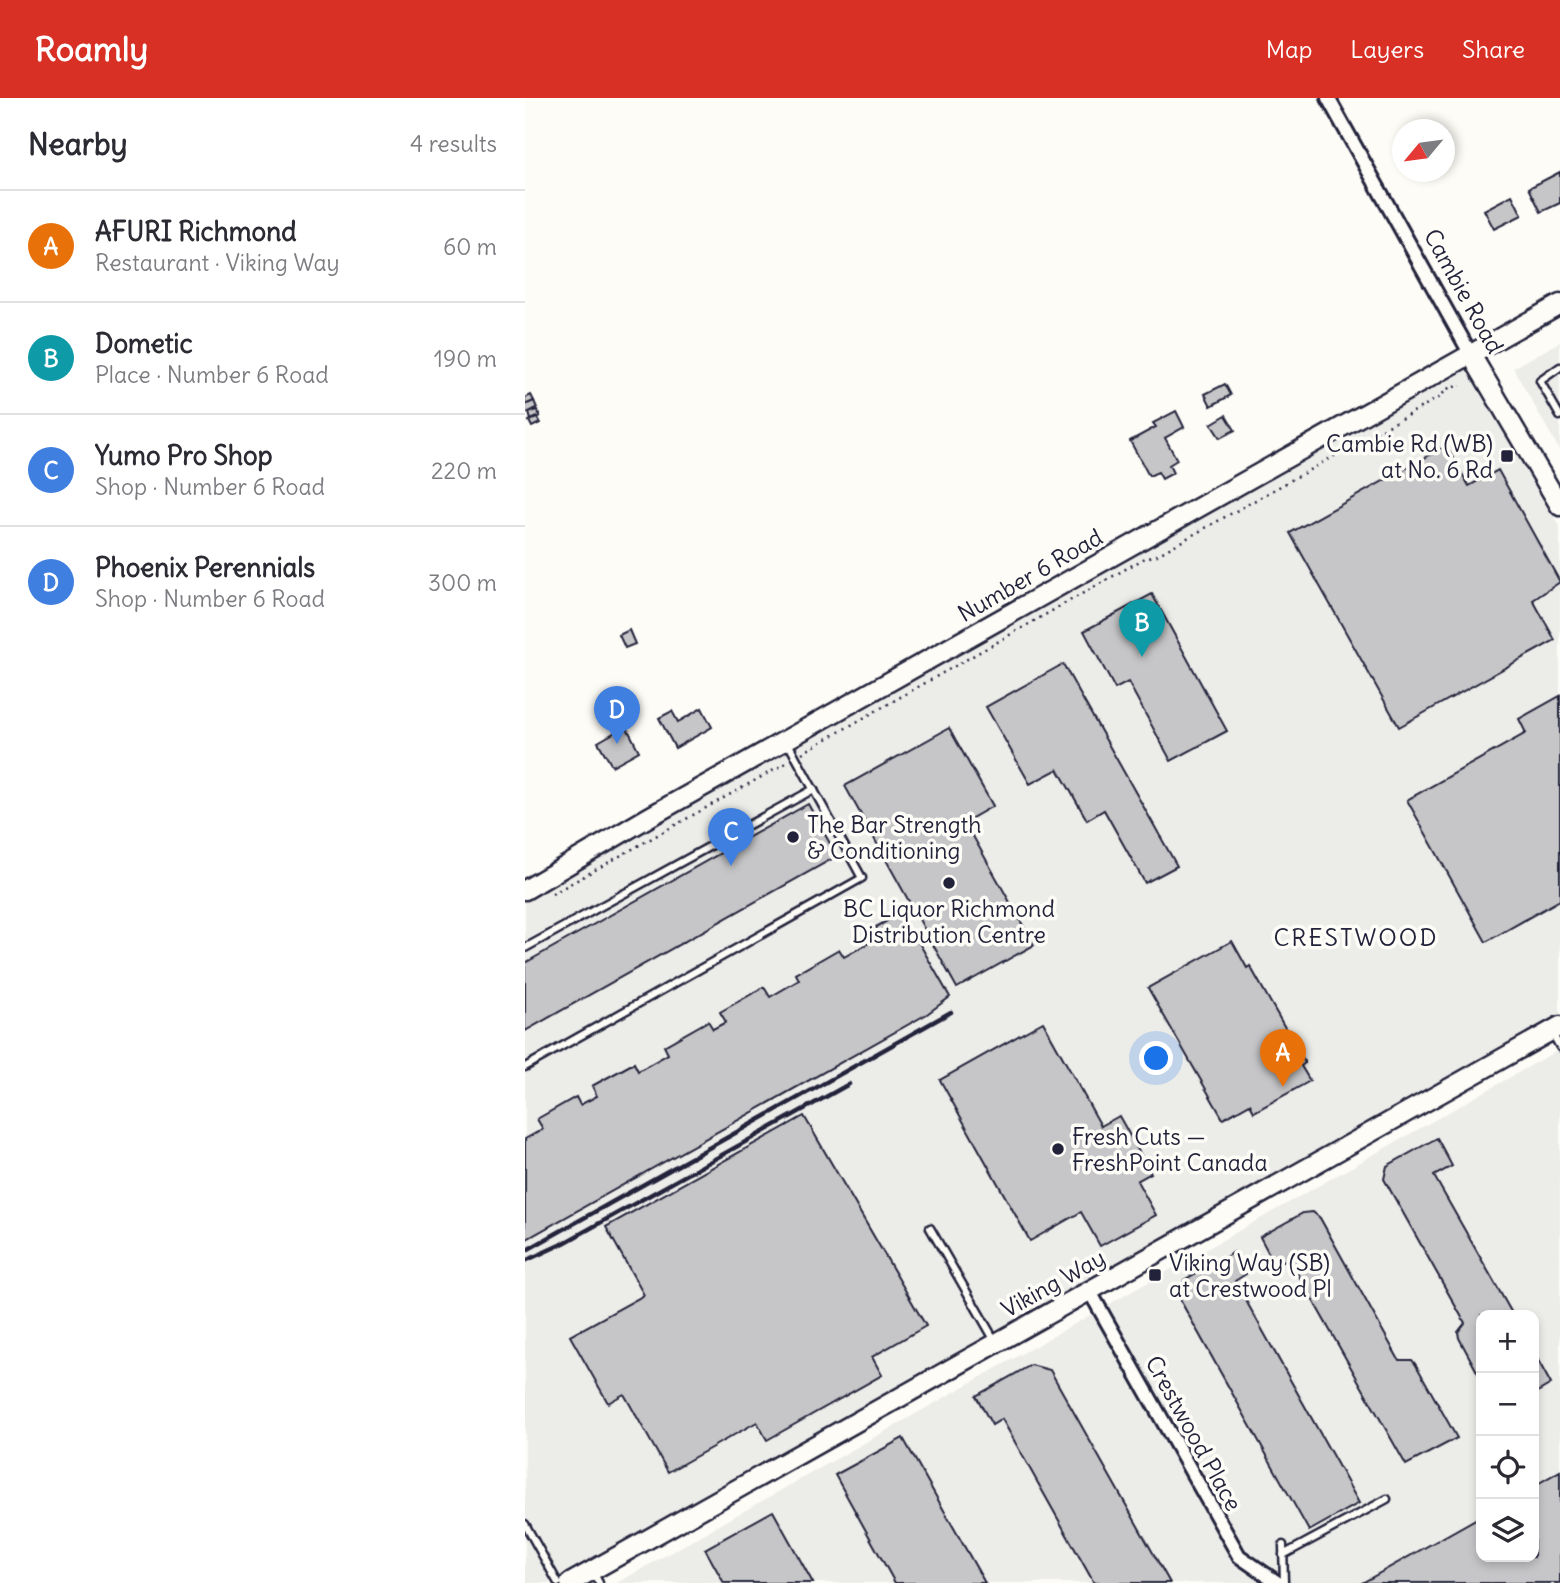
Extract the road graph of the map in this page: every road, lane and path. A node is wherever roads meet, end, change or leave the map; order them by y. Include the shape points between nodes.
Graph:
1 (1328, 98) edge
2 (1560, 304) edge
3 (1470, 353) junction
4 (1560, 367) edge
5 (1461, 386) dead end
6 (1560, 416) edge
7 (1560, 506) edge
8 (1056, 610) dead end
9 (787, 741) junction
10 (814, 789) junction
11 (525, 890) edge
12 (525, 948) edge
13 (1555, 1029) edge
14 (1560, 1047) edge
15 (525, 1068) edge
16 (930, 1228) dead end
17 (1089, 1290) junction
18 (996, 1343) junction
19 (1387, 1499) dead end
20 (525, 1524) edge
21 (1283, 1545) dead end
22 (1283, 1555) junction
23 (595, 1577) edge
24 (558, 1583) edge
25 (570, 1583) edge
26 (1277, 1583) edge
27 (1283, 1583) edge

1 - 3 street, Cambie Road
2 - 3 main road, Number 6 Road
3 - 7 main road, Cambie Road
3 - 9 main road, Number 6 Road
4 - 6 lane via 1540,382
5 - 8 path via 1450,387 1438,398
9 - 10 lane
9 - 11 main road, Number 6 Road
10 - 12 lane
10 - 15 lane via 862,878
13 - 14 lane
13 - 17 main road, Viking Way
16 - 18 lane
17 - 18 main road, Viking Way
17 - 26 street, Crestwood Place via 1239,1556
18 - 23 main road, Viking Way
19 - 22 lane
20 - 24 lane
21 - 22 lane
22 - 27 lane
23 - 25 main road, Viking Way

